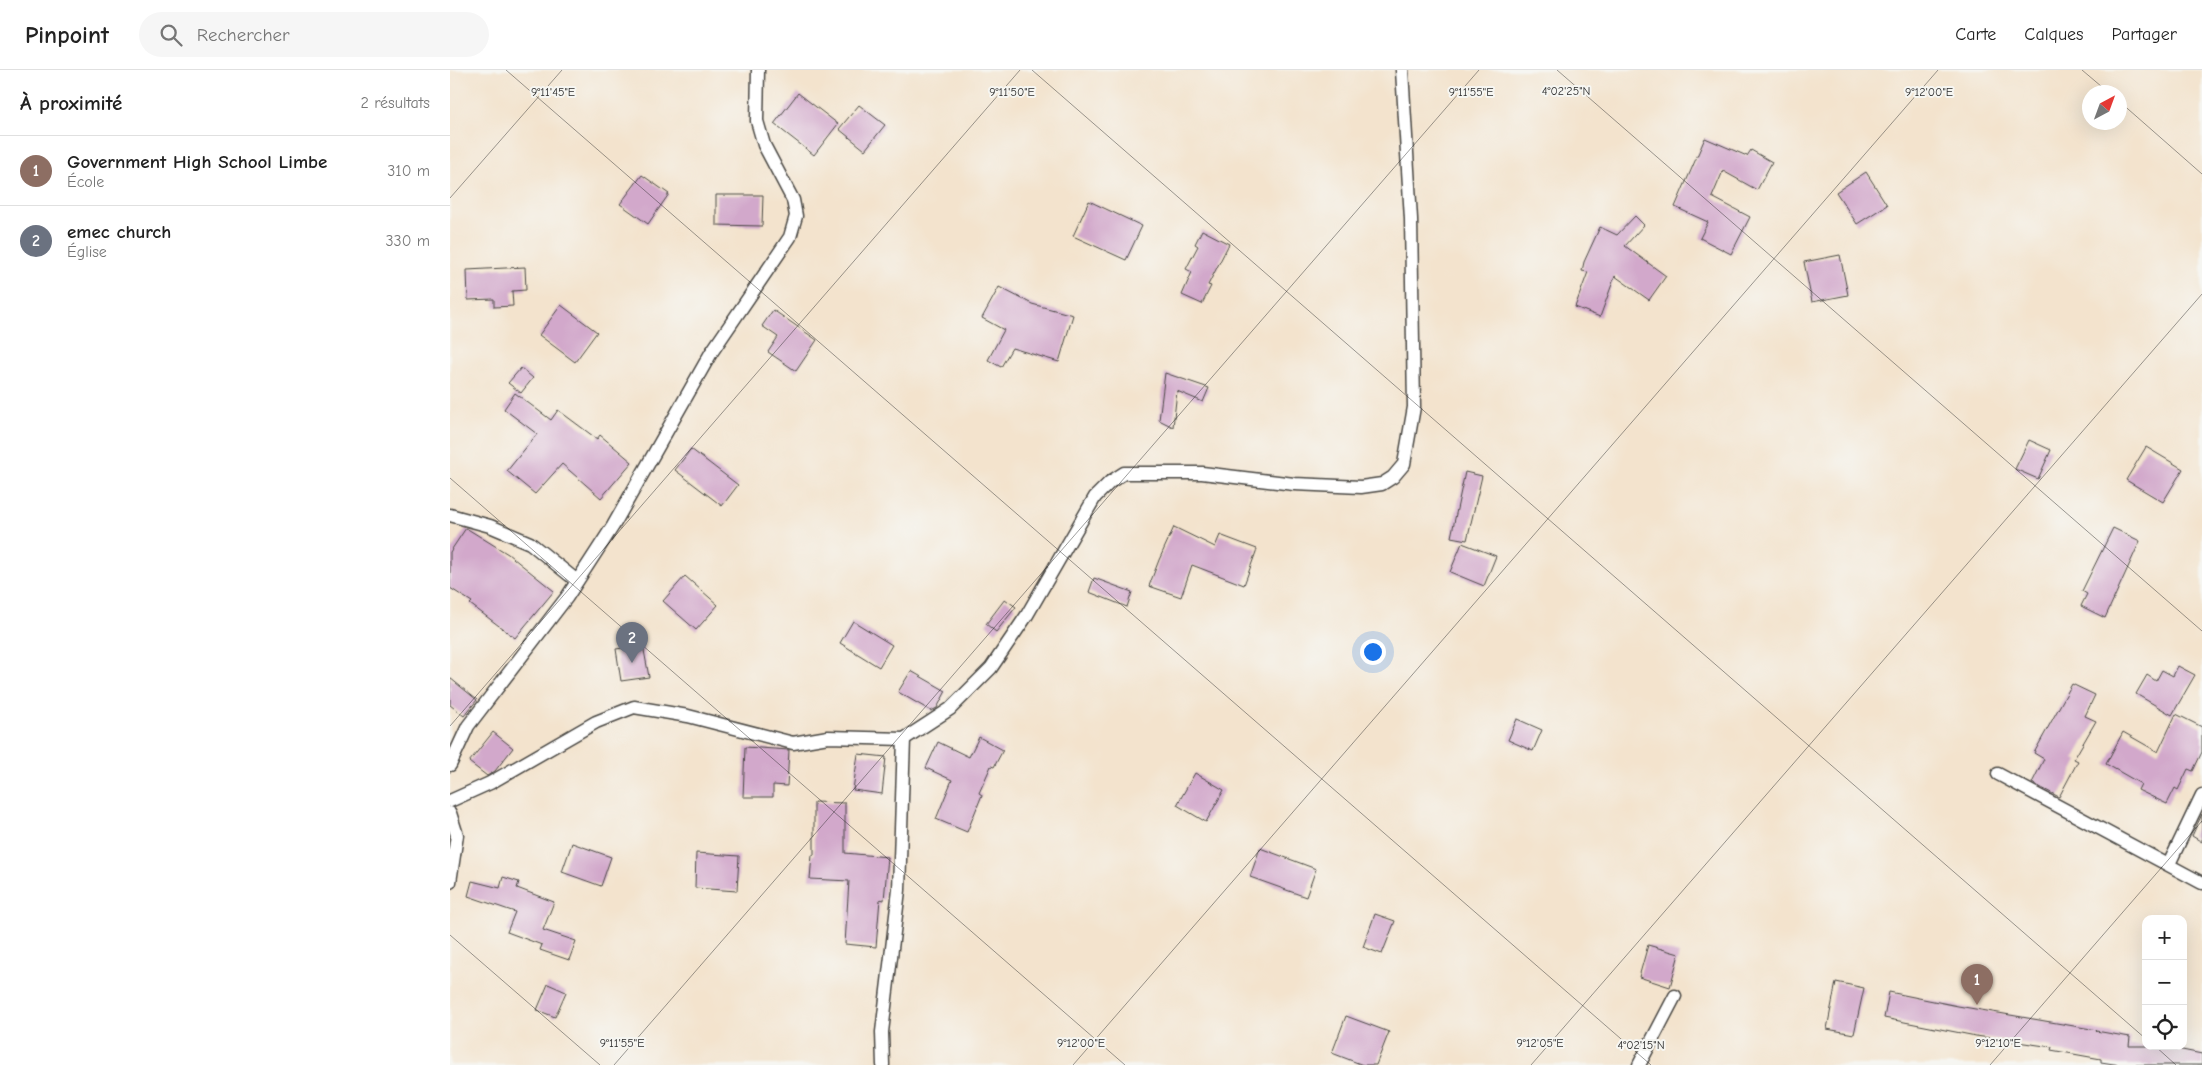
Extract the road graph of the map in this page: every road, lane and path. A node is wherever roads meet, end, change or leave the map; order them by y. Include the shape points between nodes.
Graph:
1 (758, 70) edge
2 (1402, 70) edge
3 (450, 515) edge
4 (577, 581) junction
5 (904, 739) junction
6 (450, 765) edge
7 (1998, 774) dead end
8 (2202, 795) edge
9 (450, 801) edge
10 (450, 813) edge
11 (2169, 864) junction
12 (450, 882) edge
13 (2202, 883) edge
14 (1675, 996) dead end
15 (883, 1065) edge
16 (1639, 1065) edge

1 - 4 street via 757,121 764,145 793,200 796,216 790,237 711,353 613,526
2 - 5 street via 1411,219 1414,406 1404,464 1382,484 1361,487 1202,474 1124,473 1095,497 1027,615 990,668 950,709
3 - 4 street via 490,526 530,543
4 - 6 street via 468,726
5 - 9 street via 828,737 793,743 688,716 634,707 596,722 490,783
5 - 15 street via 900,890 882,1032
7 - 11 street
8 - 11 street
10 - 12 street via 457,835
11 - 13 street
14 - 16 street

